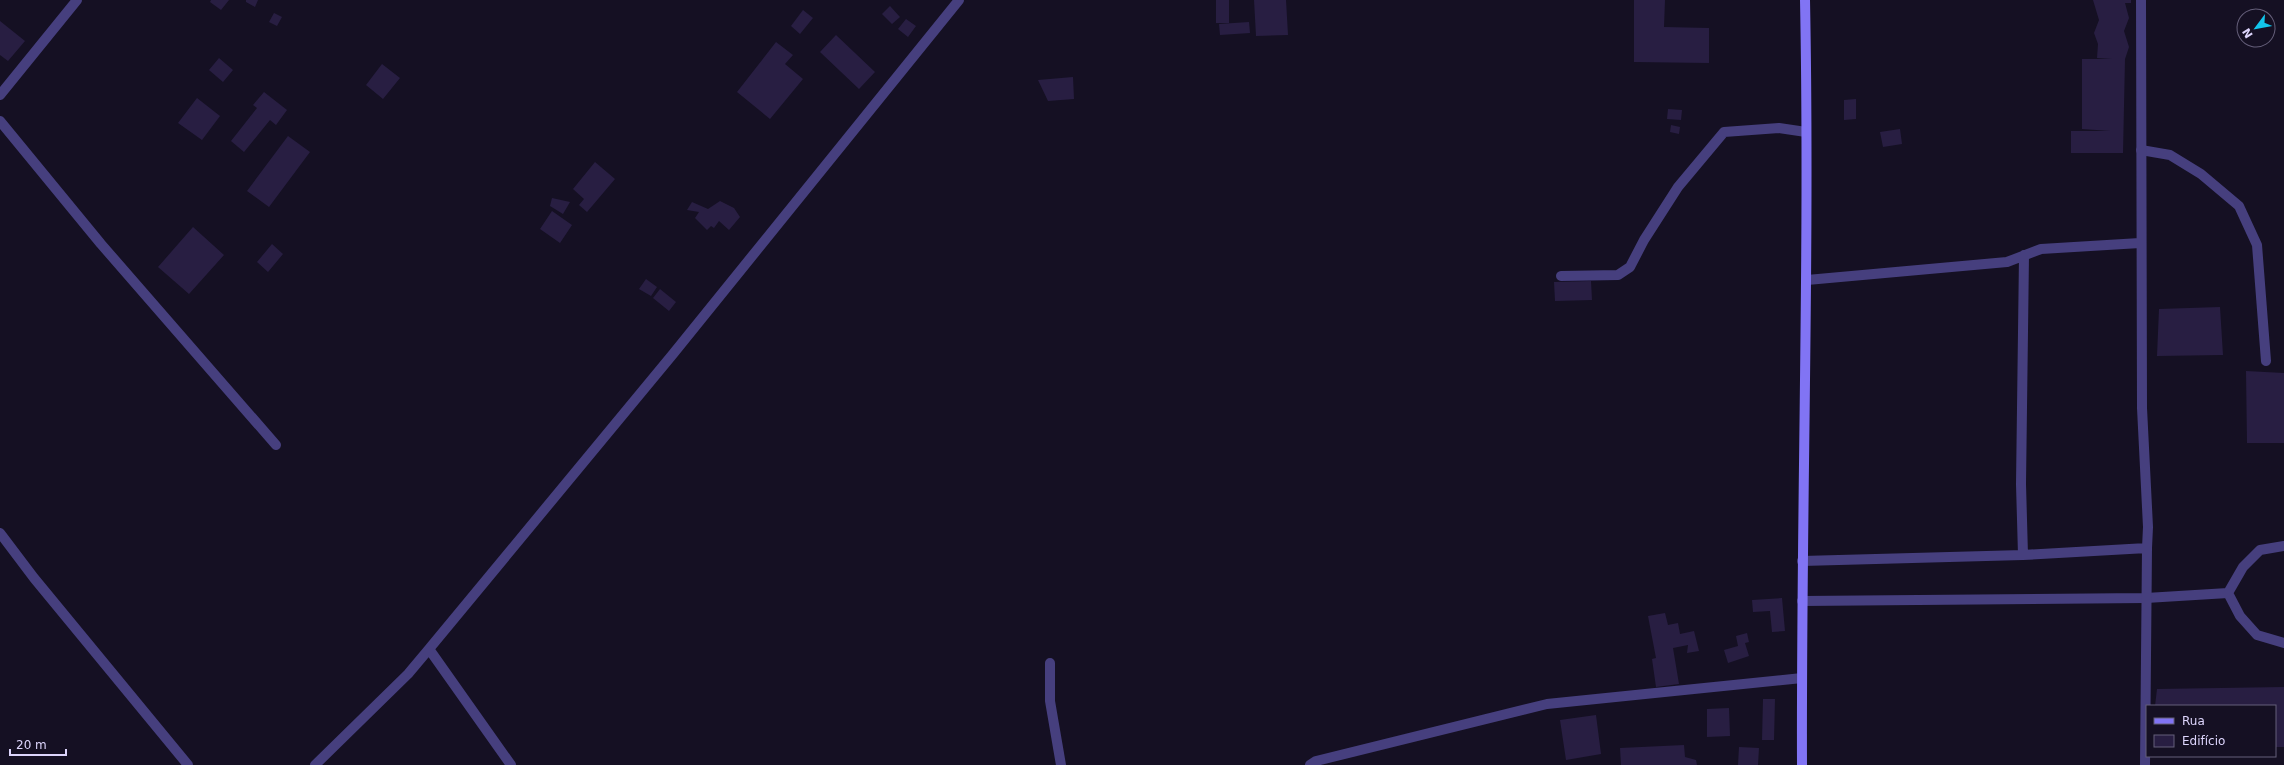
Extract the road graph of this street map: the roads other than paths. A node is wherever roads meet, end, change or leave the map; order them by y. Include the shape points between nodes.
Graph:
1 (78, 0) edge
2 (959, 0) edge
3 (1805, 0) edge
4 (2141, 0) edge
5 (0, 95) edge
6 (0, 121) edge
7 (1806, 132) junction
8 (2141, 150) junction
9 (2140, 243) junction
10 (2024, 255) junction
11 (1561, 276) dead end
12 (1807, 280) junction
13 (2266, 361) dead end
14 (276, 445) dead end
15 (0, 533) edge
16 (2284, 546) edge
17 (2147, 548) junction
18 (2024, 555) junction
19 (1802, 561) junction
20 (2228, 593) junction
21 (2146, 598) junction
22 (1802, 602) junction
23 (2284, 643) edge
24 (429, 649) junction
25 (1050, 663) dead end
26 (1802, 678) junction
27 (188, 765) edge
28 (316, 765) edge
29 (511, 765) edge
30 (1061, 765) edge
31 (1310, 765) edge
32 (1802, 765) edge
33 (2145, 765) edge

1 - 5 street
2 - 24 street via 678,348
3 - 7 main road
4 - 8 street
6 - 14 street via 101,244
7 - 11 street via 1779,128 1724,132 1678,187 1630,267 1618,275
7 - 12 main road
8 - 9 street
8 - 13 street via 2170,155 2201,174 2239,206 2257,245
9 - 10 street via 2041,249
9 - 17 street
10 - 12 street via 2007,262
10 - 18 street via 2021,484
12 - 19 main road
15 - 27 street
16 - 20 street via 2260,550 2242,567
17 - 18 street
17 - 21 street
18 - 19 street
19 - 22 main road
20 - 21 street
20 - 23 street via 2240,616 2257,635
21 - 22 street
21 - 33 street
22 - 26 main road
24 - 28 street via 408,674
24 - 29 street
25 - 30 street via 1050,701
26 - 31 street via 1547,704 1316,761
26 - 32 main road

